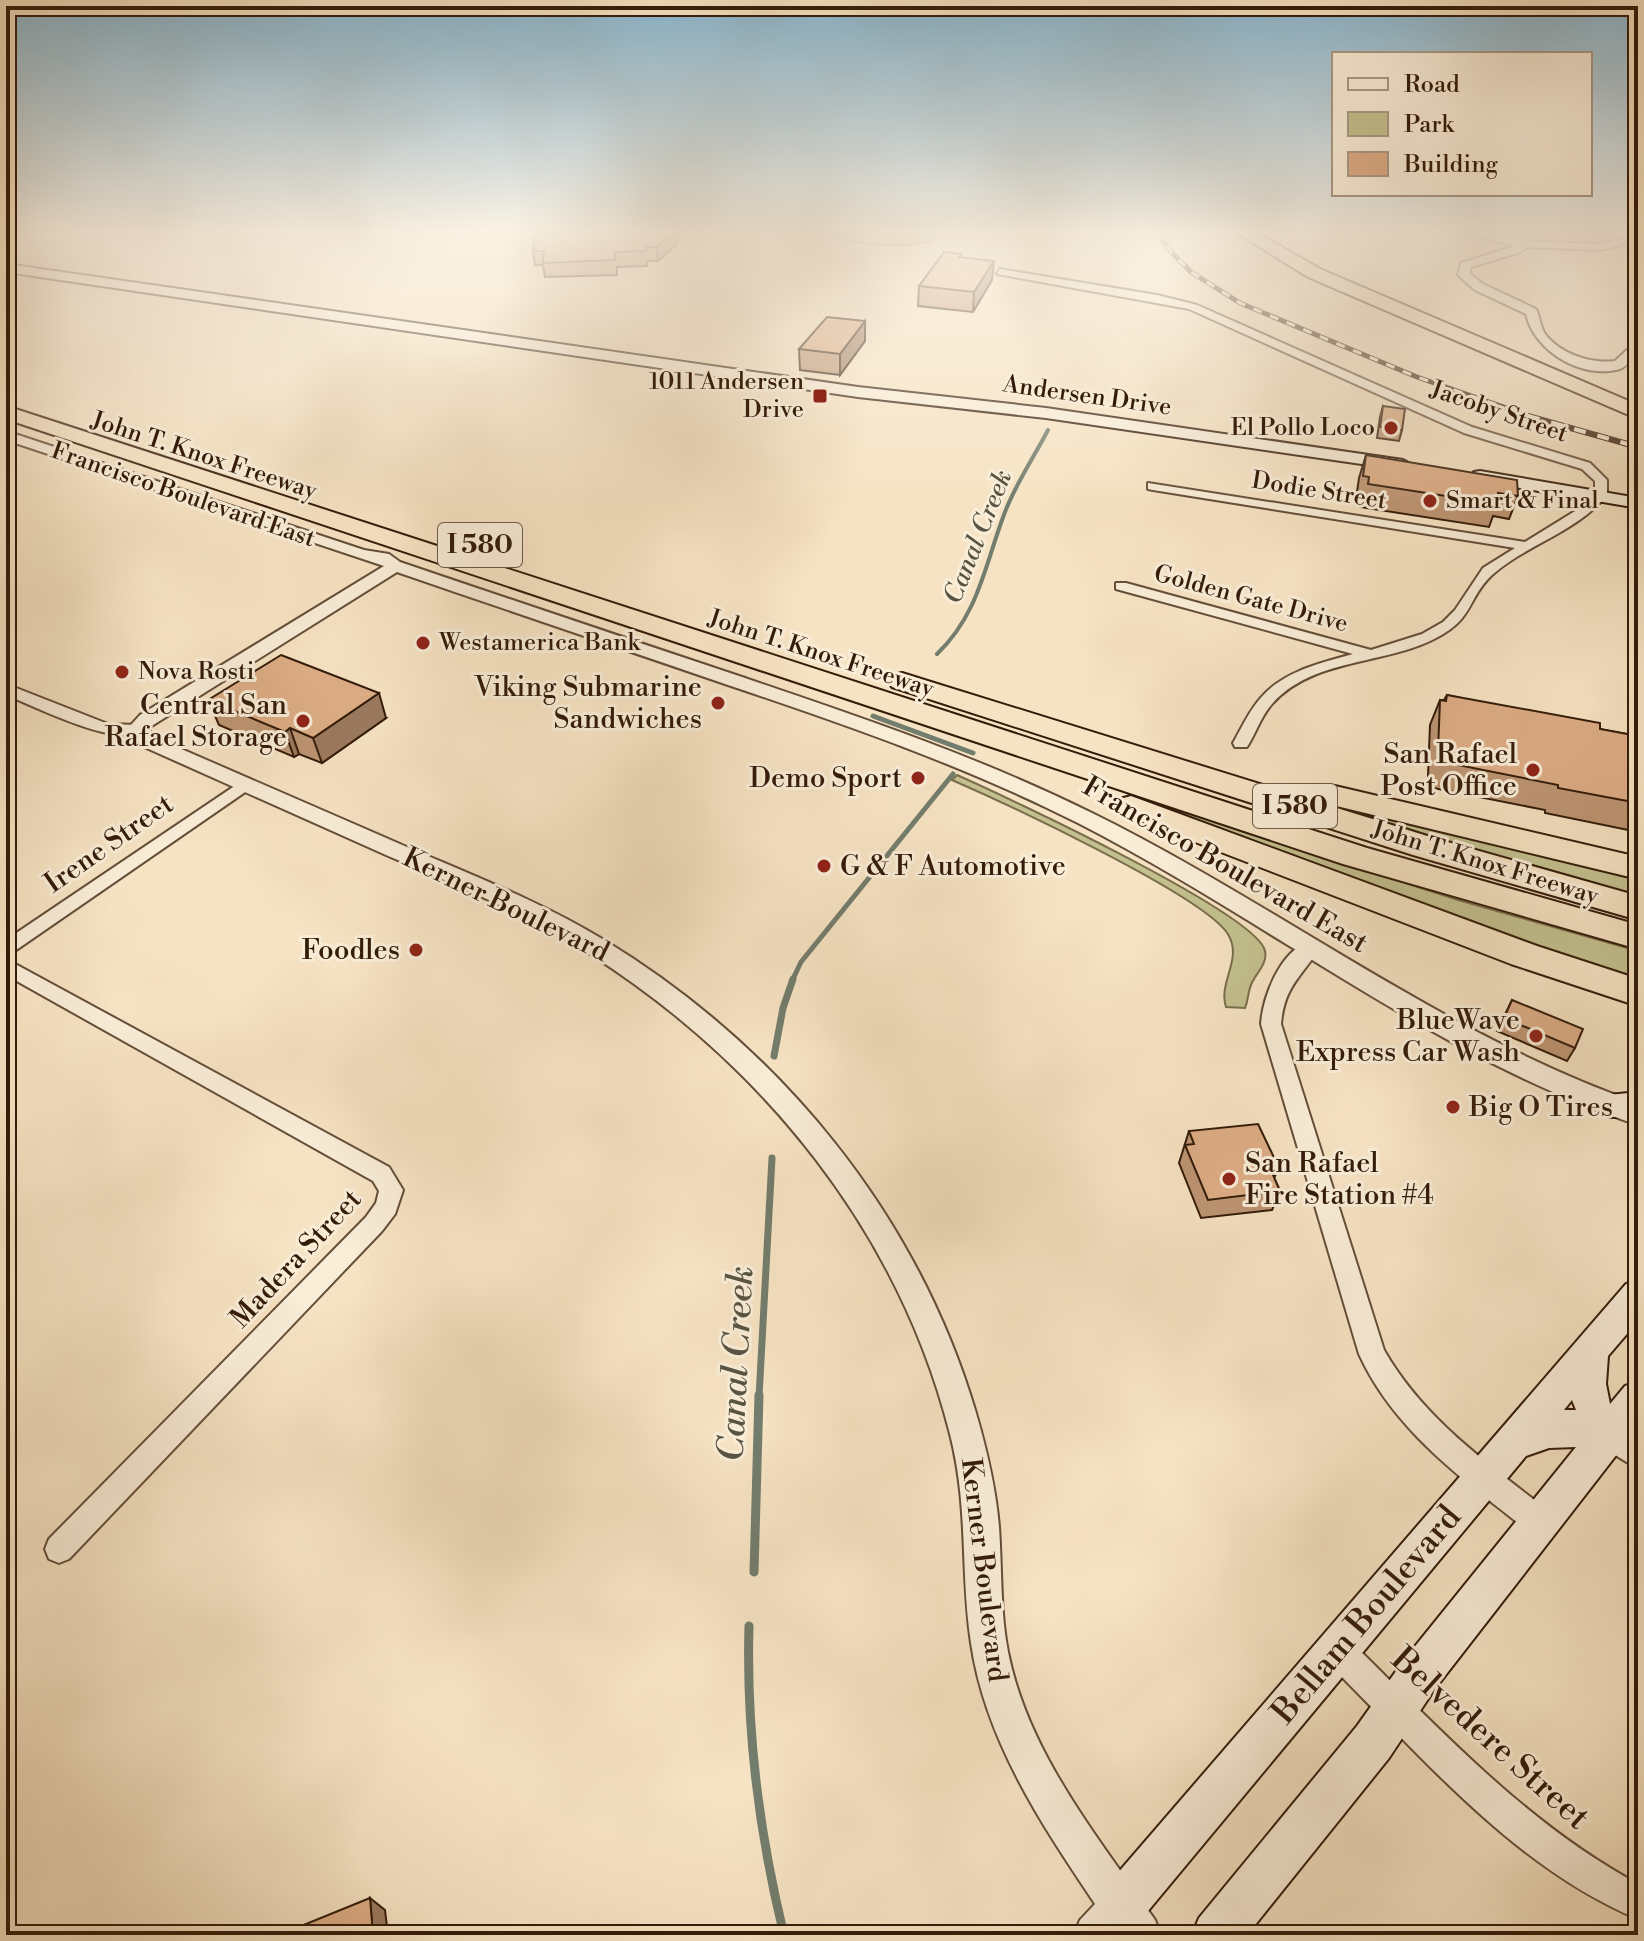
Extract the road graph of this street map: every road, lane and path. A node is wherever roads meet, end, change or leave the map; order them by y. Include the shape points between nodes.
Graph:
1 (372, 322) edge
2 (1228, 322) edge
3 (1426, 322) edge
4 (1454, 322) edge
5 (1535, 322) edge
6 (1638, 344) edge
7 (6, 393) edge
8 (1638, 400) edge
9 (6, 412) edge
10 (1638, 413) edge
11 (6, 435) edge
12 (1427, 468) edge
13 (1458, 473) edge
14 (1153, 486) dead end
15 (1601, 495) junction
16 (1638, 503) edge
17 (1525, 546) junction
18 (394, 566) junction
19 (366, 569) junction
20 (1121, 586) dead end
21 (760, 635) dead end
22 (1370, 654) junction
23 (880, 673) dead end
24 (803, 674) junction
25 (6, 689) edge
26 (954, 697) junction
27 (138, 730) junction
28 (1241, 743) dead end
29 (245, 784) junction
30 (1638, 868) edge
31 (1638, 908) edge
32 (1638, 937) edge
33 (1309, 949) junction
34 (6, 950) edge
35 (6, 966) edge
36 (1638, 993) edge
37 (1629, 1108) edge
38 (1638, 1295) edge
39 (1592, 1349) junction
40 (1638, 1398) edge
41 (1511, 1444) junction
42 (1624, 1446) edge
43 (1483, 1477) junction
44 (1541, 1523) junction
45 (59, 1549) dead end
46 (1337, 1650) junction
47 (1397, 1708) junction
48 (1638, 1902) edge
49 (1119, 1925) edge
50 (1216, 1935) edge

1 - 12 main road, Andersen Drive
2 - 15 street, Jacoby Street via 1468,430 1586,466 1601,480
3 - 10 highway
4 - 8 highway
5 - 6 street via 1541,337 1580,362 1619,365
7 - 21 highway, John T. Knox Freeway / I 580
9 - 24 highway, John T. Knox Freeway / I 580
11 - 19 street, Francisco Boulevard East
13 - 15 main road
14 - 17 street, Dodie Street
15 - 16 main road
15 - 17 street via 1585,511
17 - 22 street via 1481,578 1465,608 1446,626 1417,642
18 - 19 street, Francisco Boulevard East via 383,558
18 - 19 street via 380,578
18 - 33 street, Francisco Boulevard East via 951,757 1122,837
19 - 27 street
20 - 22 street, Golden Gate Drive
22 - 28 street via 1314,670 1269,697
23 - 26 highway, John T. Knox Freeway / I 580
24 - 32 highway via 1355,856
24 - 36 highway via 1199,832
25 - 27 street, Kerner Boulevard via 106,729
26 - 30 highway via 1249,776
26 - 31 highway, John T. Knox Freeway / I 580 via 1425,847
27 - 29 street, Kerner Boulevard via 149,742
29 - 34 street, Irene Street
29 - 49 street, Kerner Boulevard via 513,903 620,962 720,1039 823,1149 907,1276 952,1385 980,1507 986,1629 1008,1716 1041,1787
33 - 37 street, Francisco Boulevard East via 1469,1044 1532,1074
33 - 43 street via 1277,993 1271,1024 1365,1333 1392,1391
35 - 45 street, Madera Street via 381,1174 391,1190 387,1207 374,1224
38 - 39 main road, Bellam Boulevard
39 - 41 main road, Bellam Boulevard
39 - 42 main road via 1586,1379 1592,1408
40 - 42 main road
41 - 42 main road via 1565,1427
41 - 43 main road, Bellam Boulevard
42 - 44 main road
43 - 44 street
43 - 46 main road, Bellam Boulevard
44 - 47 main road
46 - 47 street, Belvedere Street
46 - 49 main road, Bellam Boulevard
47 - 48 street, Belvedere Street via 1527,1831
47 - 50 main road

